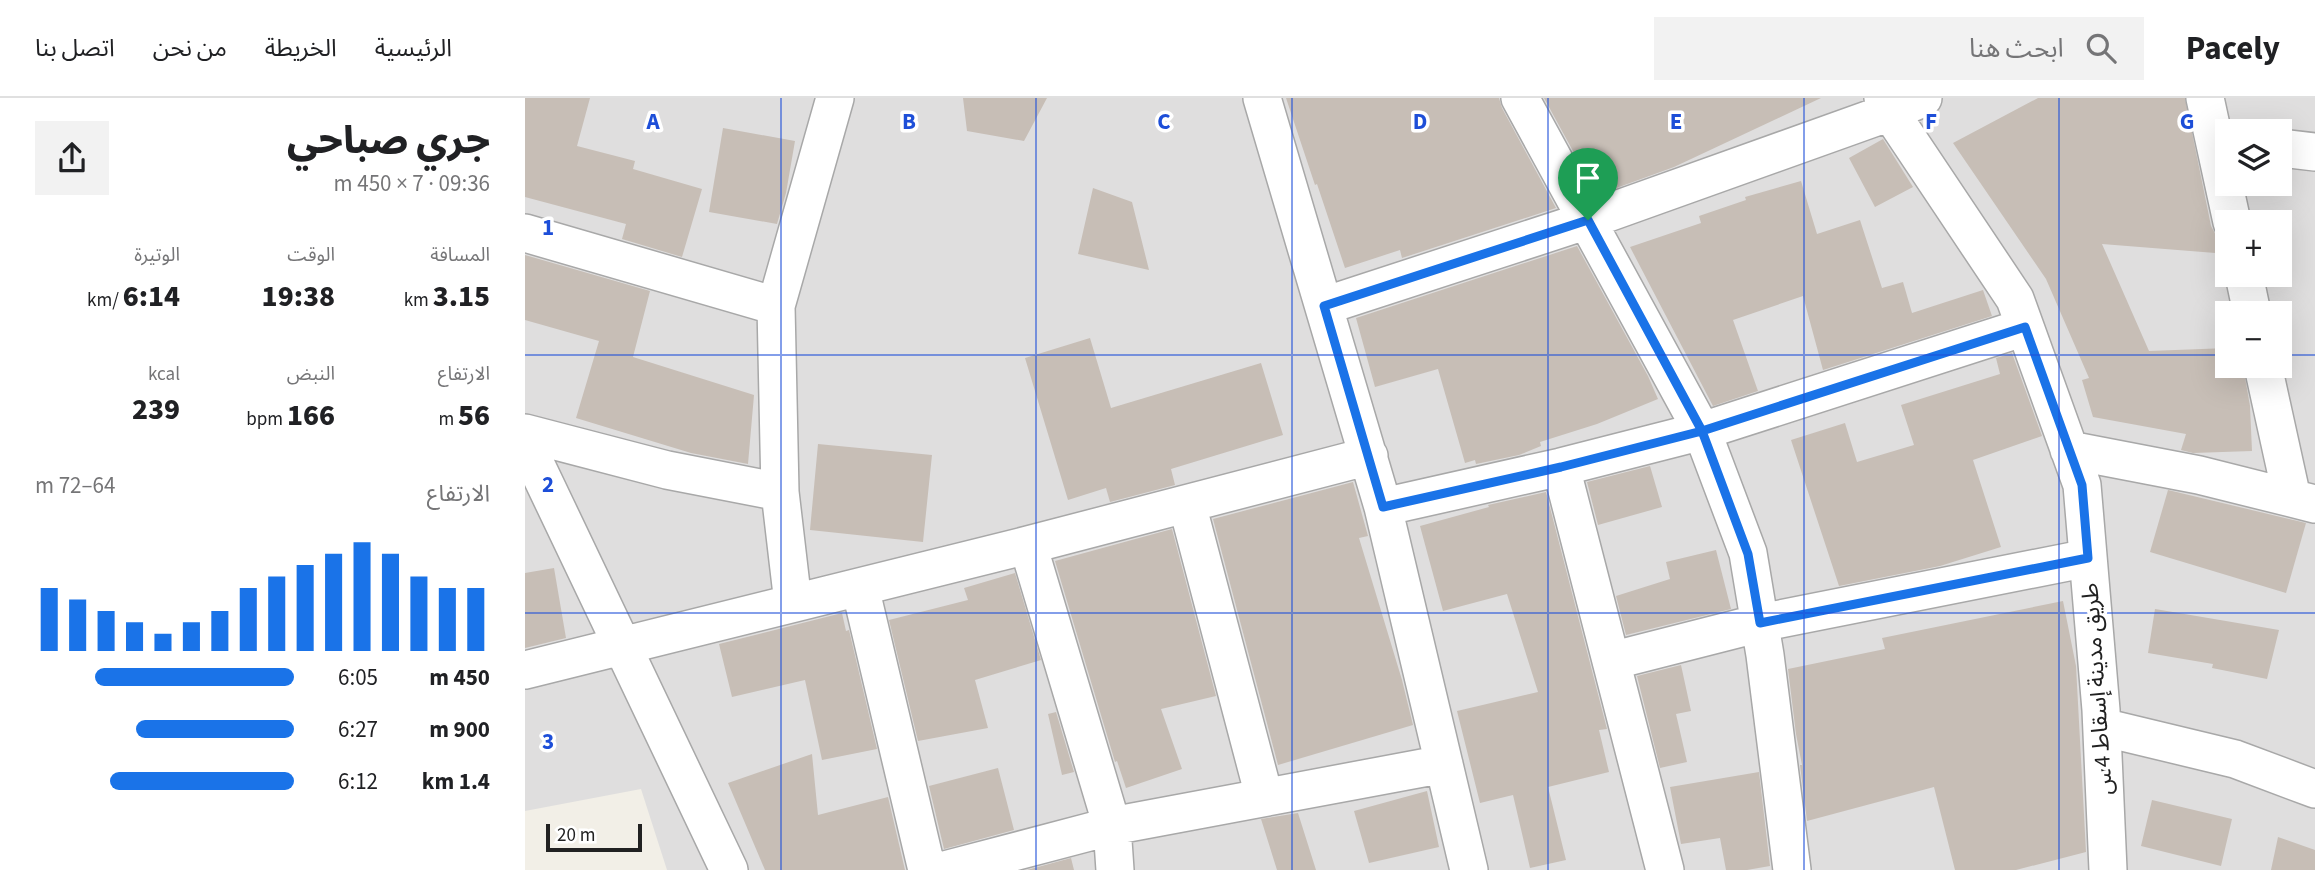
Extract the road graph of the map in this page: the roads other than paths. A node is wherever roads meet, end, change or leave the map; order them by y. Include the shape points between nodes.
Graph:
1 (835, 98) edge
2 (1262, 98) edge
3 (1520, 98) edge
4 (2205, 98) edge
5 (1899, 103) edge
6 (2215, 124) edge
7 (2292, 149) edge
8 (2315, 152) edge
9 (1588, 220) junction
10 (525, 233) edge
11 (776, 306) junction
12 (1324, 306) junction
13 (2025, 327) junction
14 (2267, 378) edge
15 (1702, 431) junction
16 (525, 433) edge
17 (525, 442) edge
18 (2069, 450) junction
19 (1369, 456) junction
20 (1561, 467) junction
21 (780, 492) junction
22 (2303, 501) edge
23 (1187, 503) junction
24 (1383, 507) junction
25 (1028, 545) junction
26 (2088, 558) junction
27 (860, 587) junction
28 (793, 603) junction
29 (1760, 623) junction
30 (623, 646) junction
31 (1611, 661) junction
32 (525, 670) edge
33 (2102, 727) junction
34 (1444, 764) junction
35 (2315, 789) edge
36 (1264, 796) junction
37 (1112, 826) junction
38 (729, 870) edge
39 (927, 870) edge
40 (945, 870) edge
41 (1115, 870) edge
42 (1469, 870) edge
43 (1665, 870) edge
44 (1792, 870) edge
45 (2108, 870) edge

1 - 11 street
2 - 12 street
3 - 9 street
4 - 6 street
5 - 9 street
5 - 13 street, طريق مدينة إسقاط 4س via 2015,299
7 - 8 street
9 - 12 street
9 - 15 street
10 - 11 street
11 - 21 street
12 - 19 street
13 - 15 street
13 - 18 street, طريق مدينة إسقاط 4س
14 - 22 street
15 - 20 street
15 - 29 street via 1748,554
16 - 21 street via 667,470
17 - 30 street
18 - 22 street
18 - 26 street, طريق مدينة إسقاط 4س via 2082,485
19 - 23 street
19 - 24 street
20 - 24 street
20 - 31 street
21 - 28 street
23 - 25 street
23 - 36 street
24 - 34 street
25 - 27 street
25 - 37 street
26 - 29 street
26 - 33 street, طريق مدينة إسقاط 4س
27 - 28 street
27 - 39 street
28 - 30 street
29 - 31 street
29 - 44 street
30 - 32 street
30 - 38 street
31 - 43 street
33 - 35 street via 2235,759
33 - 45 street, طريق مدينة إسقاط 4س
34 - 36 street
34 - 42 street
36 - 37 street
37 - 40 street
37 - 41 street

